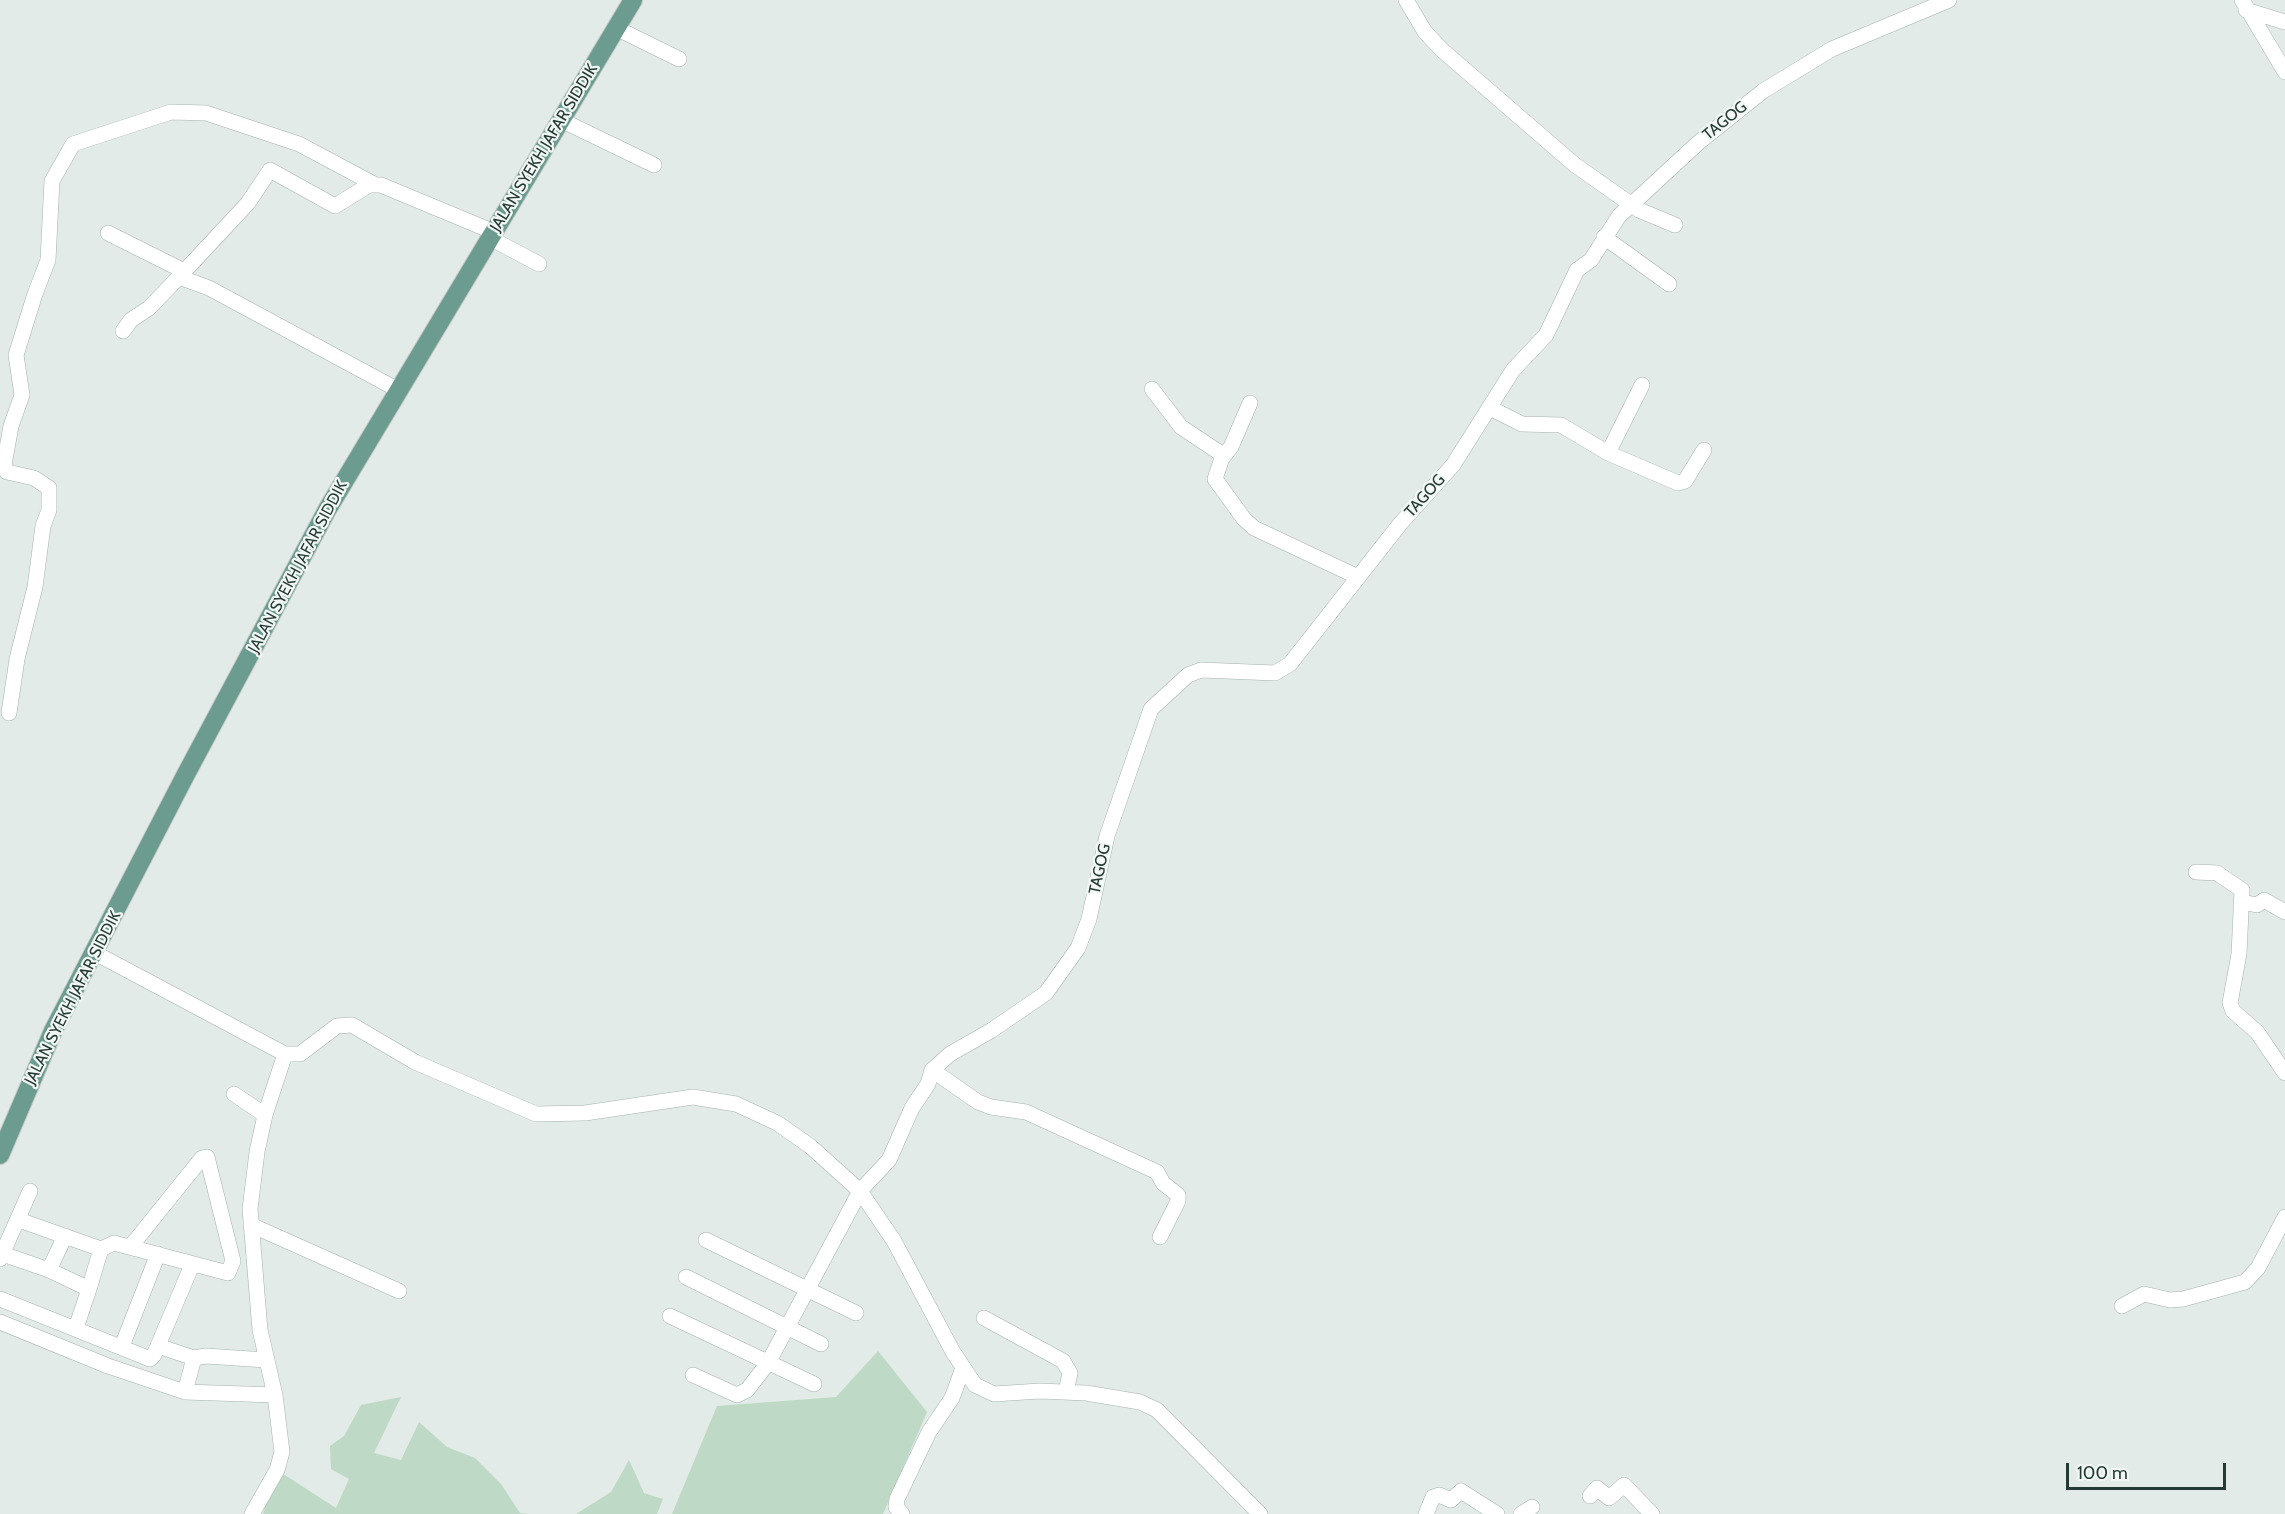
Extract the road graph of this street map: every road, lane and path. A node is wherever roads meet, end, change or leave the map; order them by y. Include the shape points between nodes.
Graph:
1 (633, 0) edge
2 (1406, 0) edge
3 (1949, 0) edge
4 (2244, 5) edge
5 (2285, 22) edge
6 (616, 28) junction
7 (679, 59) dead end
8 (2285, 72) edge
9 (561, 120) junction
10 (654, 165) dead end
11 (374, 184) junction
12 (1631, 205) junction
13 (1675, 225) dead end
14 (108, 233) dead end
15 (492, 235) junction
16 (1604, 237) junction
17 (539, 264) dead end
18 (182, 274) junction
19 (1669, 285) dead end
20 (123, 331) dead end
21 (1642, 385) dead end
22 (1152, 389) dead end
23 (400, 391) junction
24 (1250, 403) dead end
25 (1490, 408) junction
26 (1704, 450) dead end
27 (1608, 453) junction
28 (1223, 457) junction
29 (1358, 577) junction
30 (9, 713) dead end
31 (2196, 873) dead end
32 (2242, 902) junction
33 (2285, 912) edge
34 (95, 952) junction
35 (285, 1054) junction
36 (932, 1070) junction
37 (2285, 1073) edge
38 (234, 1094) dead end
39 (265, 1115) junction
40 (0, 1155) edge
41 (30, 1191) dead end
42 (860, 1191) junction
43 (2285, 1217) edge
44 (19, 1220) junction
45 (251, 1225) junction
46 (65, 1236) junction
47 (1160, 1237) dead end
48 (706, 1240) dead end
49 (131, 1246) junction
50 (101, 1249) junction
51 (158, 1254) junction
52 (1, 1256) edge
53 (192, 1265) junction
54 (49, 1270) junction
55 (686, 1277) dead end
56 (89, 1289) junction
57 (806, 1290) junction
58 (399, 1292) dead end
59 (0, 1299) edge
60 (2122, 1306) dead end
61 (856, 1313) dead end
62 (670, 1316) dead end
63 (984, 1318) dead end
64 (0, 1322) edge
65 (785, 1327) junction
66 (76, 1328) junction
67 (821, 1344) dead end
68 (122, 1346) junction
69 (158, 1347) junction
70 (194, 1358) junction
71 (267, 1360) junction
72 (768, 1363) junction
73 (963, 1368) junction
74 (693, 1375) dead end
75 (814, 1384) dead end
76 (185, 1392) junction
77 (1066, 1392) junction
78 (275, 1395) junction
79 (1590, 1496) dead end
80 (252, 1514) edge
81 (902, 1514) edge
82 (1260, 1514) edge
83 (1426, 1514) edge
84 (1497, 1514) edge
85 (1652, 1514) edge

1 - 6 main road, JALAN SYEKH JAFAR SIDDIK
2 - 12 street via 1425,32 1442,50 1575,165
3 - 12 street, TAGOG via 1832,49 1763,91 1698,143
4 - 5 street
4 - 8 street
6 - 7 street
6 - 9 main road, JALAN SYEKH JAFAR SIDDIK
9 - 10 street
9 - 15 main road, JALAN SYEKH JAFAR SIDDIK
11 - 15 street
11 - 18 street via 335,206 270,170 248,203
11 - 30 street via 299,144 206,113 171,112 73,144 52,181 48,260 16,355 22,395 4,465 7,472 34,477 49,488 49,499
12 - 13 street
12 - 16 street, TAGOG
14 - 18 street
15 - 17 street
15 - 23 main road, JALAN SYEKH JAFAR SIDDIK
16 - 19 street
16 - 25 street, TAGOG via 1591,260 1577,270 1546,335 1514,370
18 - 20 street
18 - 23 street
21 - 27 street
22 - 28 street via 1181,427
23 - 34 main road, JALAN SYEKH JAFAR SIDDIK via 327,510
24 - 28 street
25 - 27 street via 1522,424 1561,425
25 - 29 street, TAGOG via 1453,465
26 - 27 street via 1682,483
28 - 29 street via 1215,479 1254,528
29 - 36 street, TAGOG via 1283,669 1275,673 1201,670 1188,675 1152,709 1109,829 1089,919 1078,948 1046,993 950,1054
31 - 32 street via 2223,876 2241,890
32 - 33 street via 2257,905 2264,900
32 - 37 street via 2239,954 2229,1003 2257,1032
34 - 35 street
34 - 40 main road, JALAN SYEKH JAFAR SIDDIK via 43,1052
35 - 39 street
35 - 42 street via 300,1054 337,1026 352,1025 415,1062 537,1114 585,1113 693,1097 728,1102 752,1109 777,1123 810,1146
36 - 42 street via 889,1160
36 - 47 street via 978,1102 1026,1112 1157,1172 1178,1195
38 - 39 street
39 - 45 street via 257,1152
41 - 44 street
42 - 57 street
42 - 73 street via 894,1241
43 - 60 street via 2258,1268 2245,1282 2183,1299 2144,1294
44 - 46 street
44 - 52 street
45 - 58 street
45 - 71 street via 260,1330
46 - 50 street
46 - 54 street
48 - 57 street
49 - 50 street via 114,1243
49 - 51 street
49 - 53 street via 202,1158 207,1157 233,1267 222,1273
50 - 56 street
51 - 53 street
51 - 68 street
52 - 54 street
53 - 69 street
54 - 56 street
55 - 65 street
56 - 66 street
57 - 61 street
57 - 65 street
59 - 66 street
62 - 72 street
63 - 77 street via 1063,1360 1070,1373
64 - 76 street
65 - 67 street
65 - 72 street
66 - 68 street
68 - 69 street via 148,1359
69 - 70 street
70 - 71 street
70 - 76 street
71 - 78 street
72 - 74 street via 747,1390 737,1395
72 - 75 street
73 - 77 street via 975,1385 994,1394
73 - 81 street via 952,1398 929,1432 897,1498 896,1507
76 - 78 street
77 - 82 street via 1118,1396 1157,1410
78 - 80 street via 281,1458
79 - 85 street via 1597,1488 1609,1498 1624,1485
83 - 84 street via 1433,1497 1451,1500 1461,1491

